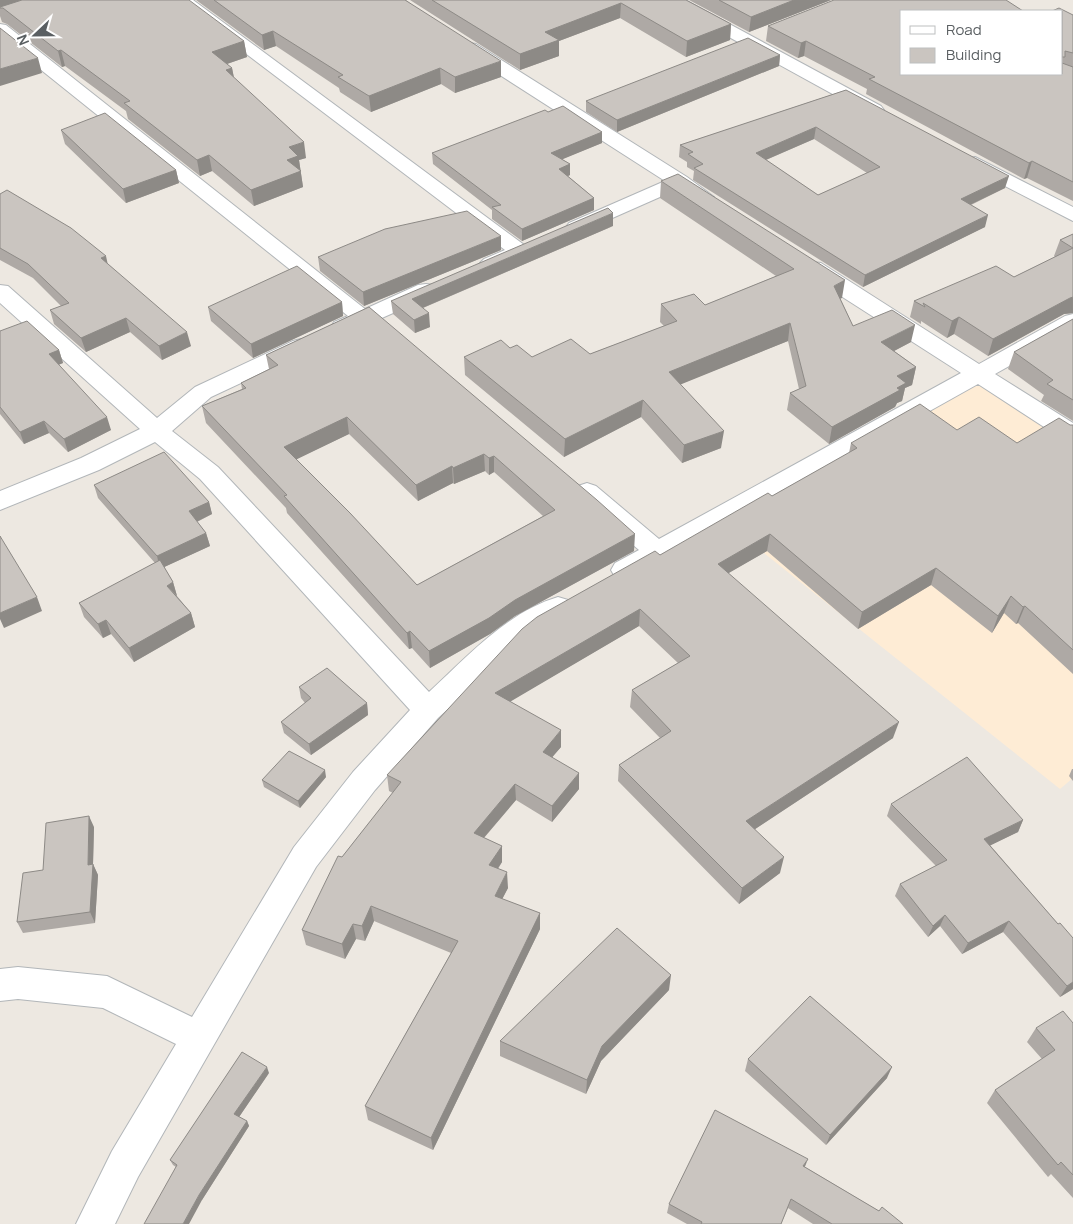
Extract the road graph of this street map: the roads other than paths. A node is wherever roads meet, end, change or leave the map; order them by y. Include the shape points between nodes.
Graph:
1 (183, 0) edge
2 (673, 0) edge
3 (3, 19) edge
4 (764, 34) edge
5 (452, 37) edge
6 (747, 40) junction
7 (729, 47) edge
8 (887, 116) edge
9 (963, 157) edge
10 (680, 181) junction
11 (721, 208) edge
12 (1073, 215) edge
13 (538, 243) junction
14 (795, 256) edge
15 (474, 270) edge
16 (447, 282) edge
17 (0, 291) edge
18 (368, 315) junction
19 (1073, 321) edge
20 (396, 331) edge
21 (977, 374) junction
22 (157, 431) junction
23 (1073, 434) edge
24 (568, 476) edge
25 (0, 501) edge
26 (658, 552) junction
27 (428, 710) junction
28 (0, 985) edge
29 (199, 1038) junction
30 (95, 1224) edge

1 - 13 street
2 - 6 street
3 - 18 street
4 - 6 street
5 - 10 street via 577,107
6 - 7 street
6 - 8 street
9 - 12 street
10 - 11 street
10 - 13 street
13 - 15 street
14 - 21 street
16 - 18 street
17 - 22 street
18 - 20 street
18 - 22 street via 203,392
19 - 21 street
21 - 23 street
21 - 26 street
22 - 25 street via 90,464
22 - 27 street via 210,473
24 - 26 street
26 - 27 street via 526,625
27 - 29 street via 364,781 305,856
28 - 29 street via 18,983 107,992
29 - 30 street via 125,1164

